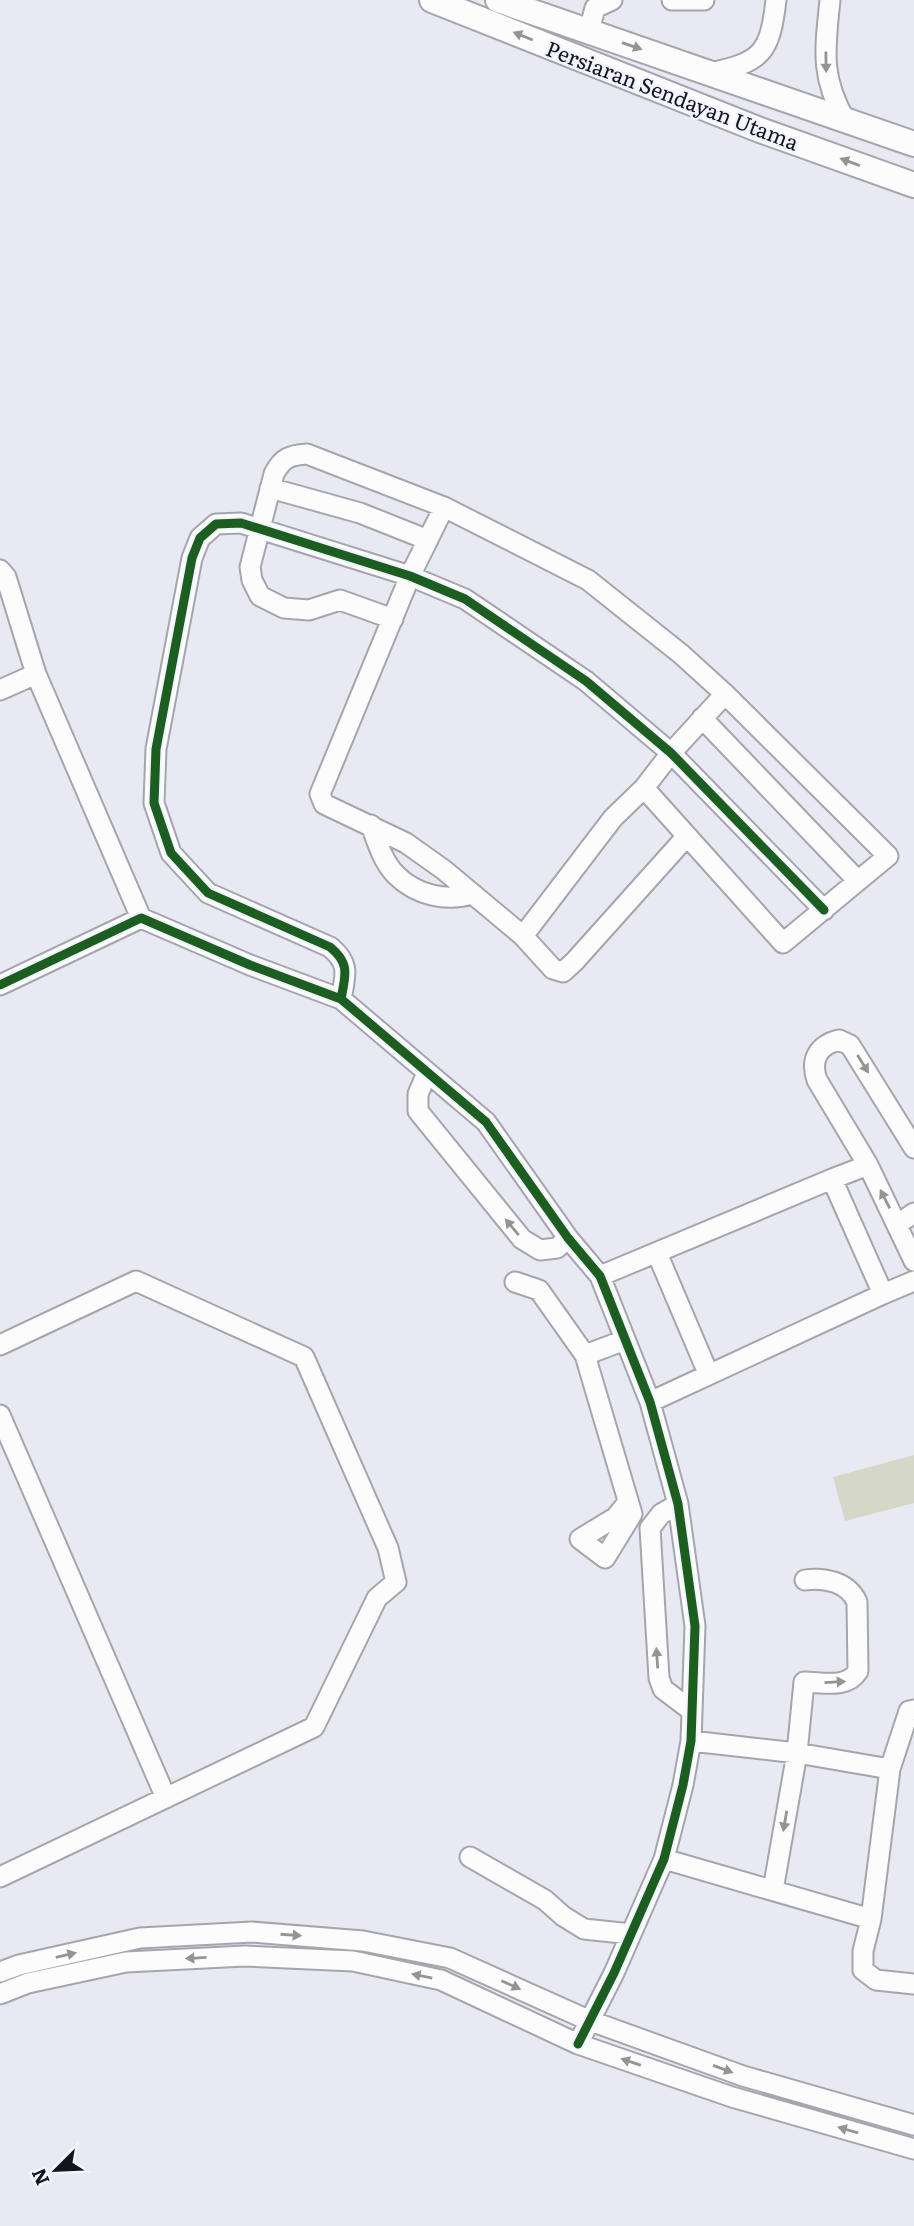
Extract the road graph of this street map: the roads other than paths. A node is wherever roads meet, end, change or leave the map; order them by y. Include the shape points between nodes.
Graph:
1 (432, 0) edge
2 (498, 0) edge
3 (612, 0) edge
4 (673, 0) edge
5 (704, 0) edge
6 (776, 0) edge
7 (830, 0) edge
8 (589, 31) junction
9 (710, 73) junction
10 (845, 120) junction
11 (914, 144) edge
12 (914, 185) edge
13 (270, 488) junction
14 (444, 507) junction
15 (259, 528) junction
16 (428, 540) junction
17 (0, 570) edge
18 (410, 576) junction
19 (393, 619) junction
20 (36, 674) junction
21 (0, 690) edge
22 (724, 694) junction
23 (702, 718) junction
24 (671, 753) junction
25 (644, 788) junction
26 (371, 825) junction
27 (687, 836) junction
28 (858, 881) junction
29 (473, 894) junction
30 (824, 910) junction
31 (141, 918) junction
32 (523, 936) junction
33 (0, 985) edge
34 (341, 999) junction
35 (427, 1073) junction
36 (914, 1148) edge
37 (868, 1165) junction
38 (832, 1179) junction
39 (906, 1218) edge
40 (568, 1238) junction
41 (657, 1253) junction
42 (914, 1261) edge
43 (600, 1276) junction
44 (914, 1281) edge
45 (516, 1282) dead end
46 (883, 1294) junction
47 (625, 1340) junction
48 (0, 1345) edge
49 (585, 1355) junction
50 (708, 1373) junction
51 (650, 1402) junction
52 (0, 1415) edge
53 (628, 1502) junction
54 (678, 1504) junction
55 (805, 1580) dead end
56 (914, 1710) edge
57 (692, 1711) junction
58 (691, 1741) junction
59 (797, 1754) junction
60 (890, 1769) junction
61 (166, 1798) junction
62 (470, 1857) dead end
63 (664, 1859) junction
64 (0, 1877) edge
65 (773, 1890) junction
66 (871, 1919) junction
67 (631, 1934) junction
68 (0, 1972) edge
69 (914, 1984) edge
70 (0, 1994) edge
71 (589, 2020) junction
72 (578, 2044) junction
73 (914, 2125) edge
74 (914, 2149) edge

12 -> 1 main road, Persiaran Sendayan Utama via 760,130
2 - 8 main road, Persiaran Sendayan Utama
3 - 8 street via 595,8
4 - 5 street
6 - 9 street via 766,45 757,57 740,67
7 -> 10 street via 827,78
8 -> 9 main road, Persiaran Sendayan Utama
9 - 10 main road, Persiaran Sendayan Utama
10 - 11 main road, Persiaran Sendayan Utama
13 - 14 street via 280,461 307,454
13 - 15 street
13 - 16 street via 360,513
14 - 16 street
14 - 22 street via 589,580
15 - 18 street
15 - 19 street via 250,567 260,596 284,608 309,610 340,600
15 - 34 street via 215,524 200,538 192,558 156,748 154,803 171,853 208,893 330,947 340,956 346,969
16 - 18 street
17 - 20 street
18 - 19 street
18 - 24 street via 466,599 586,681
19 - 26 street via 320,794 324,804
20 - 21 street
20 - 31 street
22 - 23 street
22 - 28 street via 888,856
23 - 24 street
23 - 28 street
24 - 25 street
24 - 30 street
25 - 27 street
25 - 32 street via 613,818
26 - 29 street via 406,842
26 - 29 street via 382,855 396,875 424,893 449,898
27 - 30 street via 783,943
27 - 32 street via 563,972 553,969
28 - 30 street
29 - 32 street
31 - 33 street
31 - 34 street
34 - 35 street
35 - 40 street via 486,1122
40 -> 35 street via 557,1248 540,1250 522,1239 418,1111 418,1094
37 -> 36 street via 812,1068 816,1056 831,1042 850,1045
37 - 38 street
39 -> 37 street
38 - 41 street
38 - 46 street
39 - 42 street
40 - 43 street
41 - 43 street
41 - 50 street
43 - 47 street
44 - 46 street
45 - 49 street via 539,1290
46 - 50 street
47 - 49 street
47 - 51 street
48 - 61 street via 136,1281 304,1357 388,1548 396,1582 377,1598 314,1727
49 - 53 street
50 - 51 street
51 - 54 street
52 - 61 street
53 - 53 street via 632,1514 605,1558 580,1539 616,1517
54 - 57 street via 695,1626
57 -> 54 street via 663,1689 659,1678 650,1528
59 -> 55 street via 804,1682 843,1683 858,1671 857,1602 852,1592 819,1578
56 - 60 street via 909,1712
57 - 58 street
58 - 59 street
58 - 63 street
59 - 60 street
59 -> 65 street
60 - 66 street
61 - 64 street
62 - 67 street via 545,1900 584,1929
63 - 65 street
63 - 67 street
65 - 66 street
66 - 69 street via 863,1970 877,1980
67 - 71 street
68 -> 71 street via 140,1938 253,1932 363,1941 450,1958
72 -> 70 street via 441,1980 353,1961 245,1956 126,1962 28,1983
71 - 72 street
71 -> 73 street via 743,2076
74 -> 72 street via 732,2097

